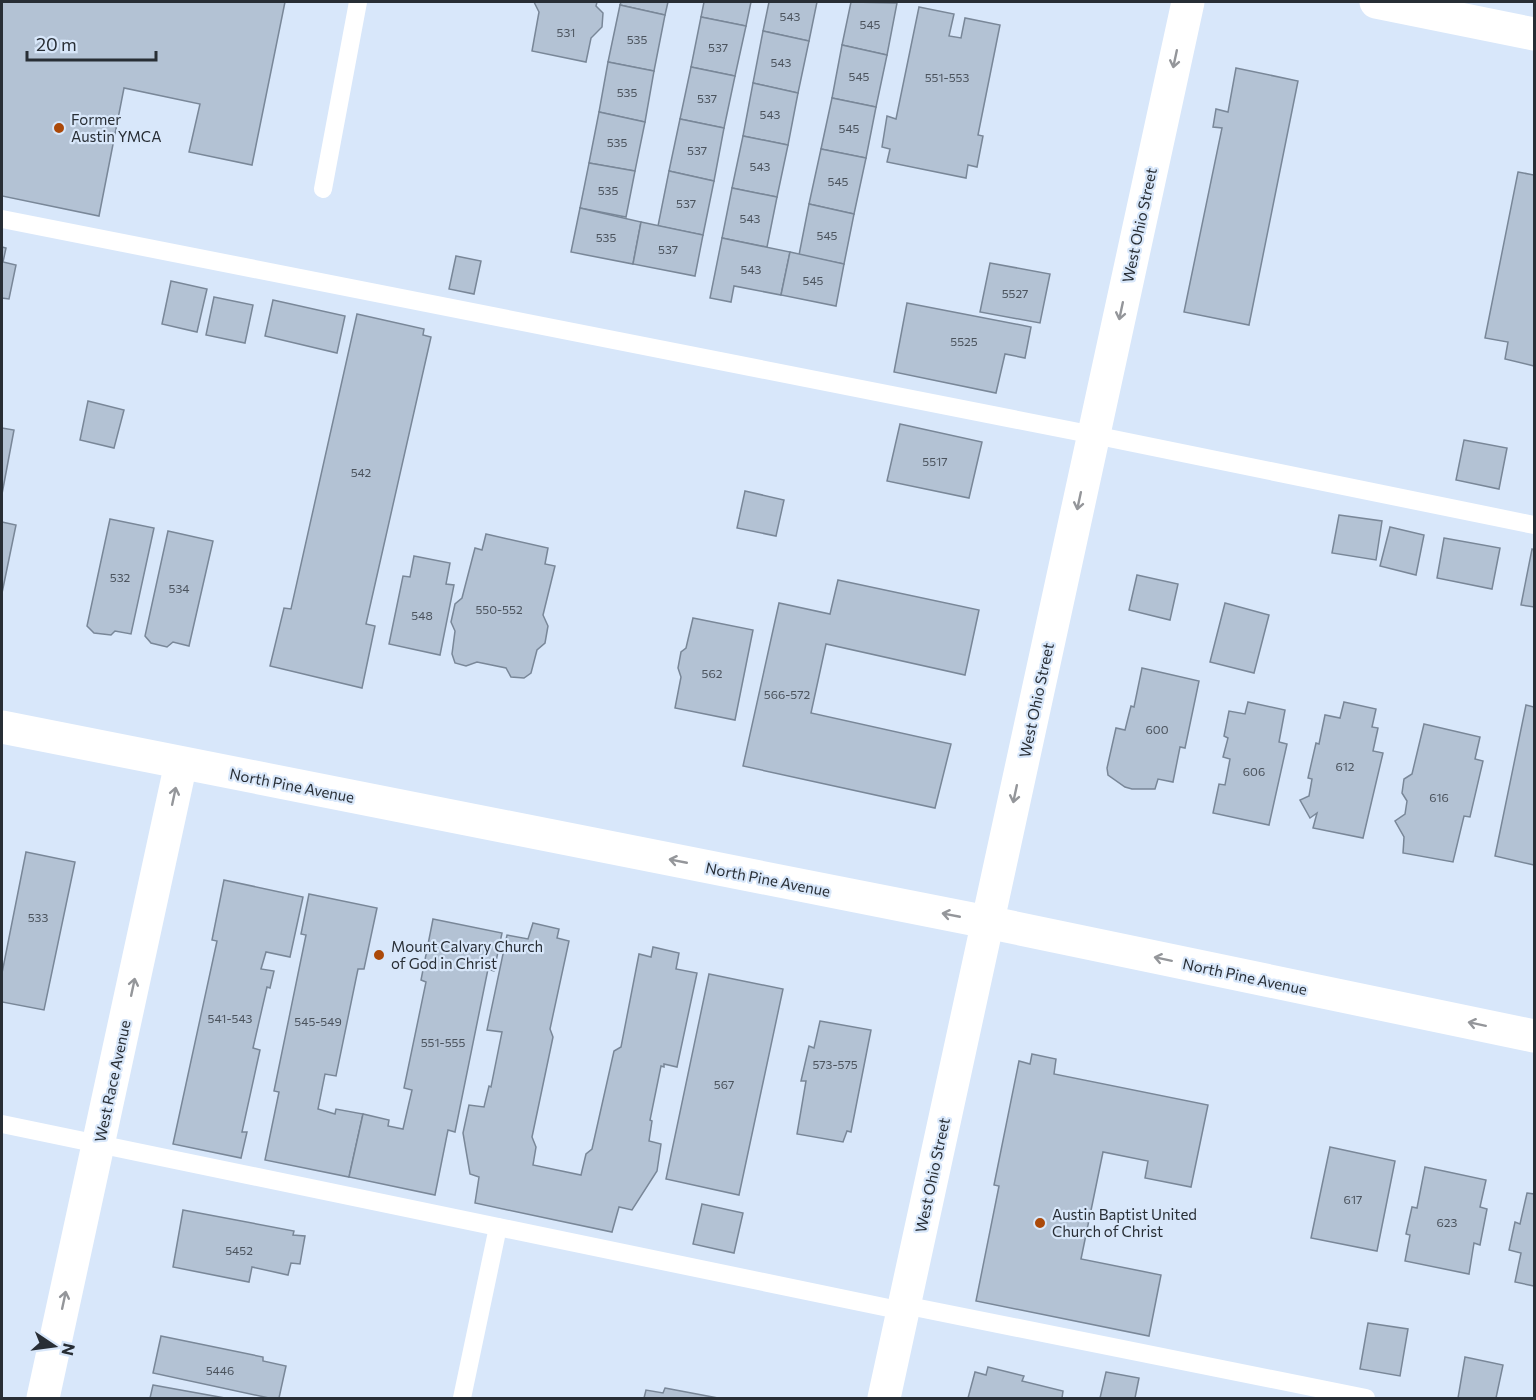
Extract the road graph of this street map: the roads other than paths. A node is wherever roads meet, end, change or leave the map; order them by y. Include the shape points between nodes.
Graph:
1 (358, 2) edge
2 (1188, 2) edge
3 (1376, 2) edge
4 (1534, 34) edge
5 (323, 189) dead end
6 (2, 219) edge
7 (1094, 435) junction
8 (1534, 525) edge
9 (2, 727) edge
10 (181, 764) junction
11 (987, 922) junction
12 (1534, 1036) edge
13 (2, 1124) edge
14 (99, 1144) junction
15 (498, 1227) junction
16 (903, 1308) junction
17 (43, 1398) edge
18 (462, 1398) edge
19 (884, 1398) edge
20 (1366, 1398) edge

1 - 5 lane
2 -> 7 street, West Ohio Street
3 - 4 street
6 - 7 lane
7 - 8 lane
7 -> 11 street, West Ohio Street
9 - 10 street, North Pine Avenue
11 -> 10 street, North Pine Avenue
14 -> 10 street, West Race Avenue
12 -> 11 street, North Pine Avenue
11 - 16 street, West Ohio Street
13 - 14 lane
14 - 15 lane
17 -> 14 street, West Race Avenue
15 - 16 lane
15 - 18 lane
16 - 19 street, West Ohio Street
16 - 20 lane

